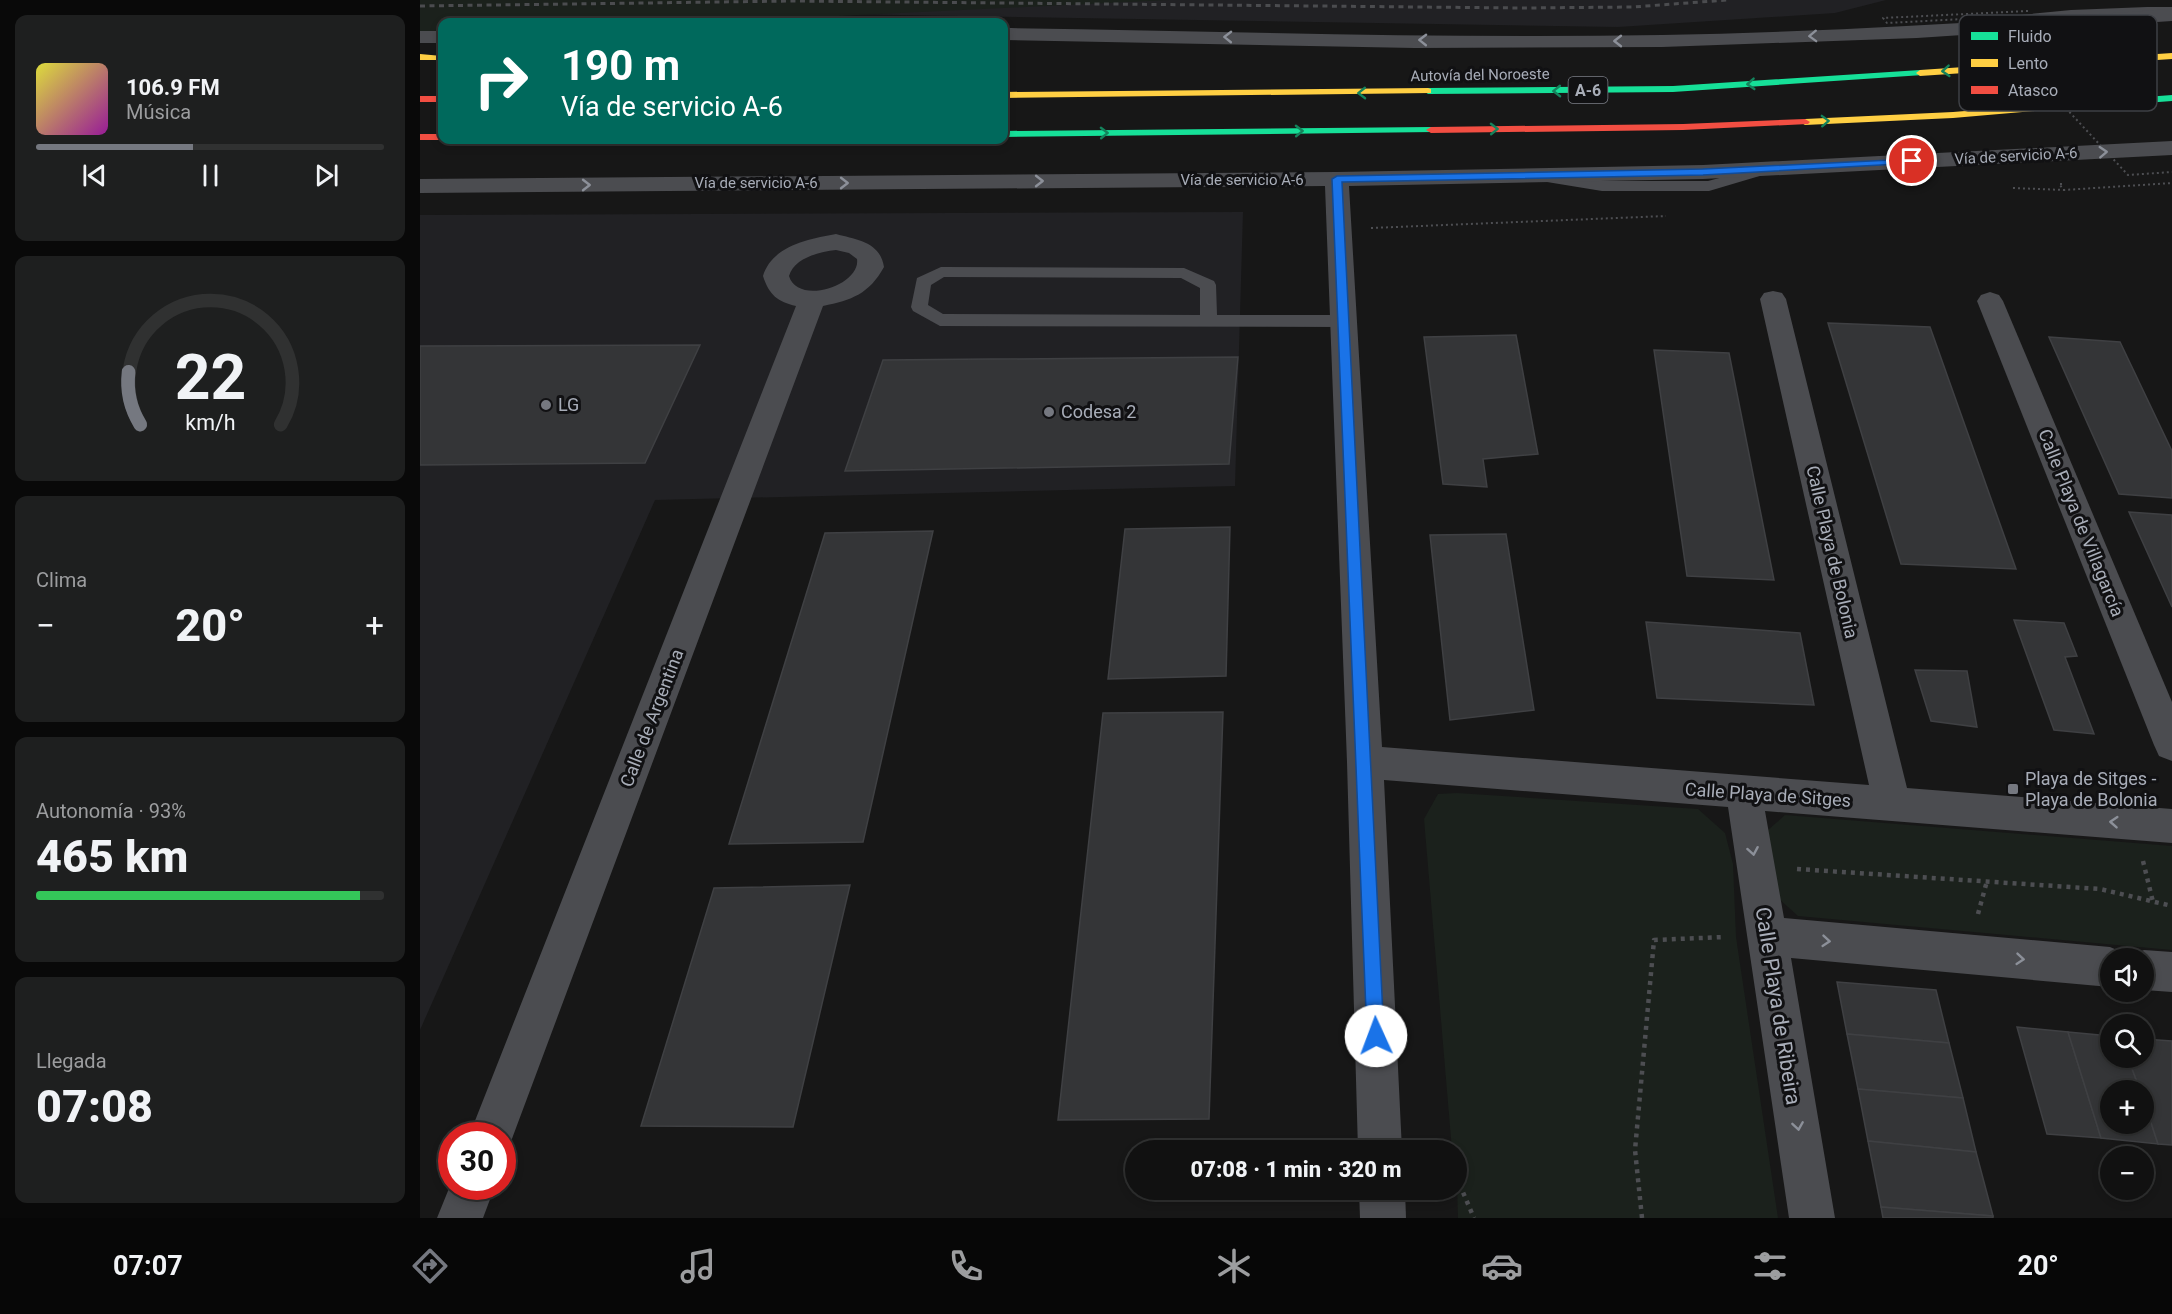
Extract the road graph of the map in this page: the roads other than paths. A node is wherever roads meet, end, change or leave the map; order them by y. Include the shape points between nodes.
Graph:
1 (2172, 13) edge
2 (2145, 15) edge
3 (1959, 29) edge
4 (1008, 34) edge
5 (420, 37) edge
6 (438, 37) edge
7 (2172, 56) edge
8 (420, 57) edge
9 (2157, 57) edge
10 (438, 58) edge
11 (1959, 70) edge
12 (1008, 95) edge
13 (2172, 98) edge
14 (420, 99) edge
15 (438, 99) edge
16 (2157, 99) edge
17 (2005, 111) edge
18 (1683, 127) junction
19 (1008, 134) edge
20 (1799, 136) dead end
21 (420, 137) edge
22 (438, 137) edge
23 (2172, 148) edge
24 (1337, 179) junction
25 (527, 185) junction
26 (420, 186) edge
27 (420, 199) edge
28 (1773, 299) dead end
29 (812, 300) dead end
30 (1990, 301) dead end
31 (1209, 321) junction
32 (1342, 321) junction
33 (2172, 745) edge
34 (1365, 762) junction
35 (1744, 793) junction
36 (1892, 804) junction
37 (2172, 826) edge
38 (1752, 936) junction
39 (2100, 966) edge
40 (2154, 971) edge
41 (2172, 972) edge
42 (496, 1122) edge
43 (1380, 1140) edge
44 (467, 1200) edge
45 (1382, 1200) edge
46 (460, 1218) edge
47 (1383, 1218) edge
48 (1812, 1218) edge

1 -> 2 street
3 -> 4 street via 1661,41
5 - 6 street
7 -> 9 highway, Autovía del Noroeste / A-6
8 - 10 highway
11 -> 12 highway, Autovía del Noroeste / A-6 via 1673,89
16 -> 13 highway, A-6
14 - 15 highway
18 -> 17 highway, A-6
19 -> 18 highway, A-6
18 - 20 highway
21 - 22 highway
24 -> 23 street, Vía de servicio A-6 via 1772,168
25 -> 24 street, Vía de servicio A-6
24 - 32 street
25 - 26 street, Vía de servicio A-6
25 - 27 street
28 - 36 street, Calle Playa de Bolonia
29 - 42 street, Calle de Argentina
30 - 33 street, Calle Playa de Villagarcía
31 - 31 lane via 940,320 919,307 923,282 941,272 1184,273 1208,285
31 - 32 lane
32 - 34 street
34 - 35 street, Calle Playa de Sitges
34 - 43 street
35 - 36 street, Calle Playa de Sitges
35 -> 38 street, Calle Playa de Ribeira
37 -> 36 street, Calle Playa de Sitges
38 -> 39 street
38 -> 48 street, Calle Playa de Ribeira
40 - 41 street
44 - 46 street
45 - 47 street

